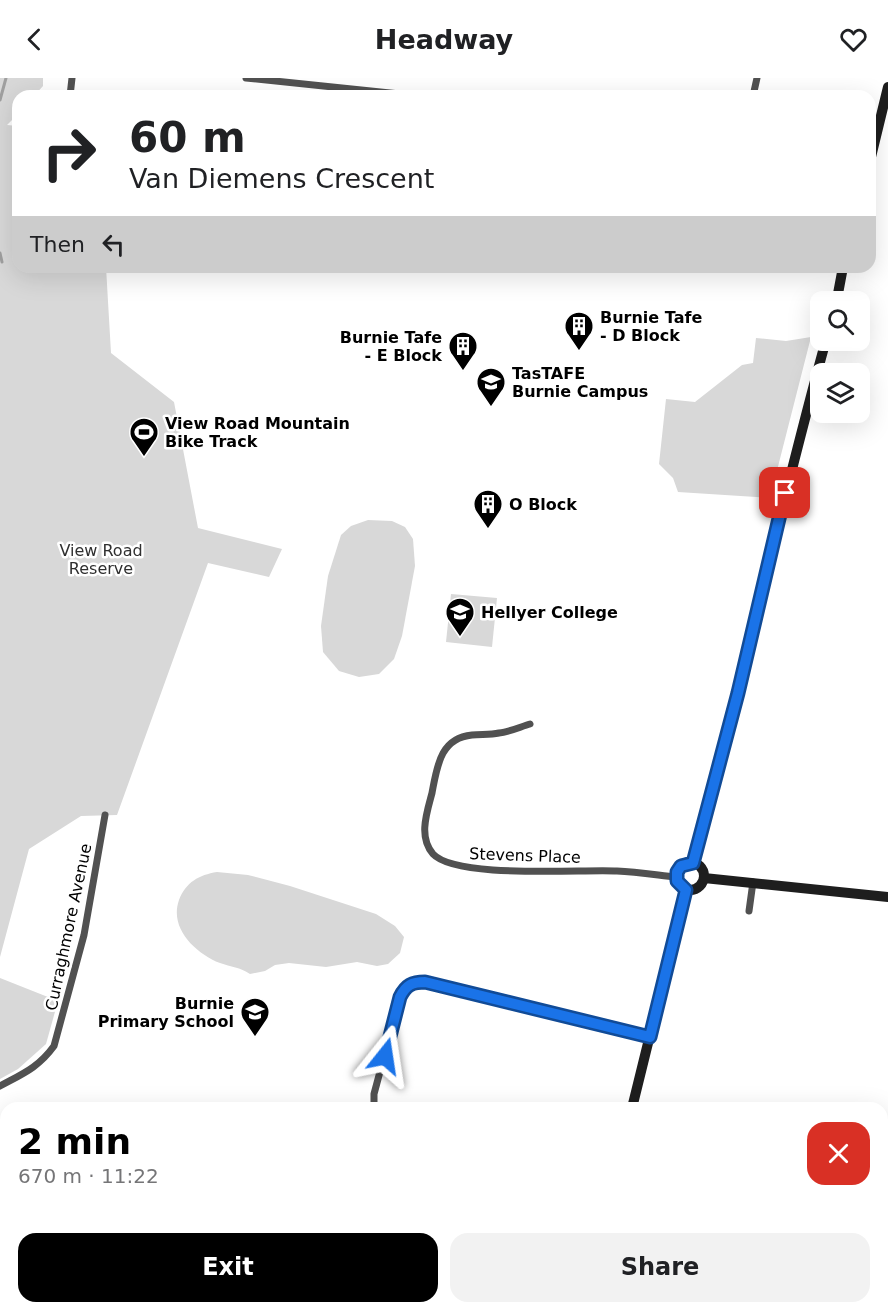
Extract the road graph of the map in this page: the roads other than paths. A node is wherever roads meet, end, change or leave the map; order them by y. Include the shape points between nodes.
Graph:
1 (246, 78) edge
2 (888, 87) edge
3 (361, 90) edge
4 (876, 129) edge
5 (842, 273) edge
6 (837, 291) edge
7 (823, 351) edge
8 (530, 724) dead end
9 (105, 815) dead end
10 (693, 863) junction
11 (676, 877) junction
12 (704, 878) junction
13 (753, 882) junction
14 (686, 890) junction
15 (888, 897) edge
16 (749, 911) dead end
17 (650, 1037) junction
18 (0, 1086) edge
19 (374, 1102) edge
20 (634, 1102) edge

1 - 3 street
2 - 4 main road
5 - 6 main road
7 - 10 main road
8 - 11 street, Stevens Place via 500,733 460,737 446,747 439,761 426,820 425,836 432,853 448,863 516,871 617,871
9 - 18 street, Curraghmore Avenue via 84,936 54,1046 44,1061
10 - 11 main road via 681,866
10 - 12 main road via 700,866
11 - 14 main road
12 - 13 main road
12 - 14 main road via 696,889
13 - 15 main road
13 - 16 street
14 - 17 main road
17 - 19 street via 413,982 400,997
17 - 20 main road

